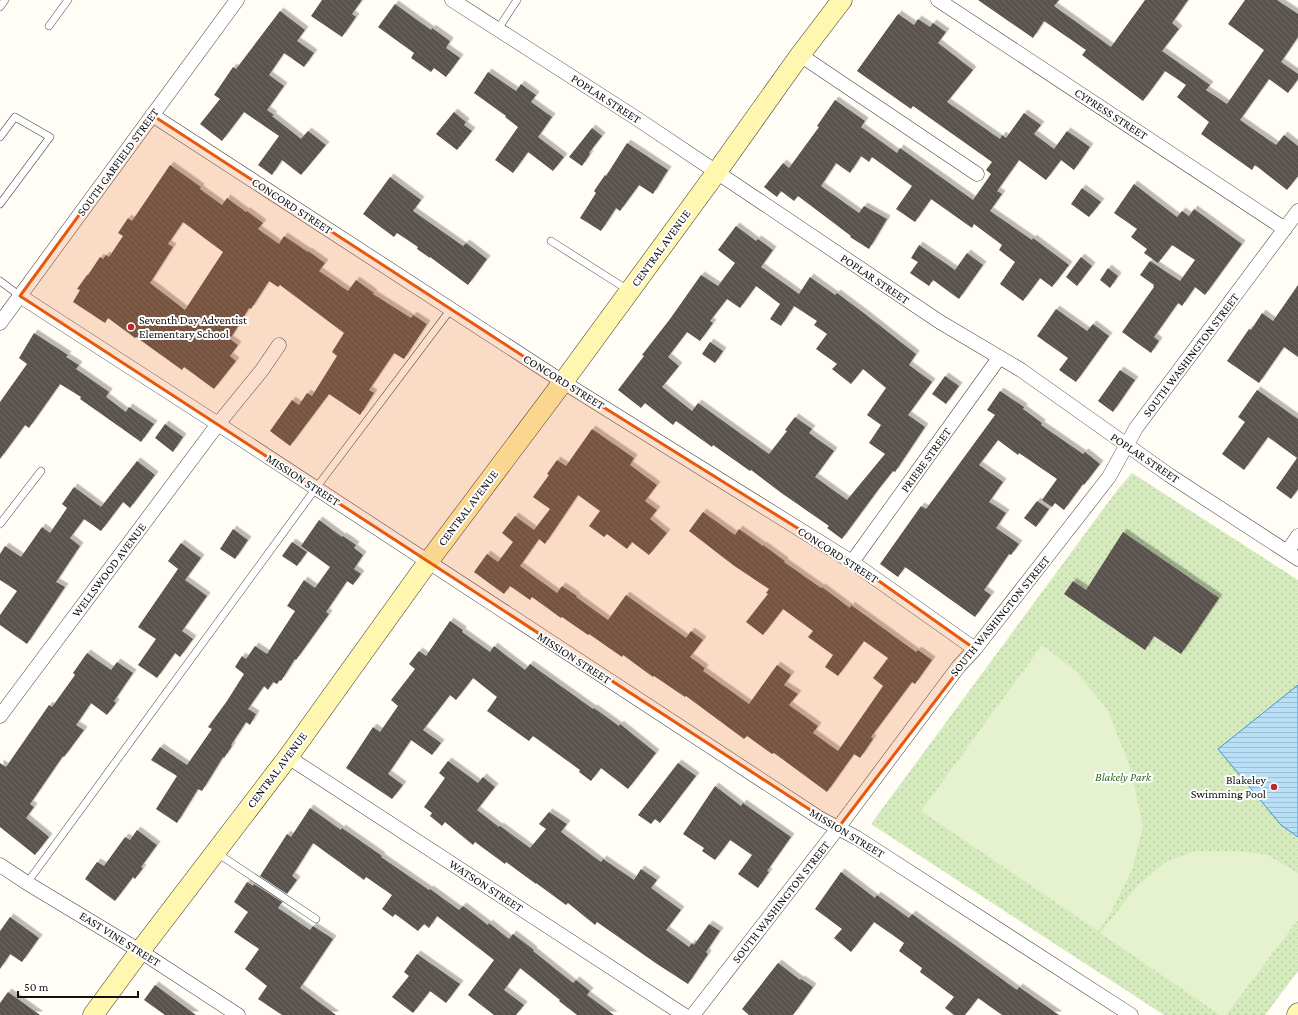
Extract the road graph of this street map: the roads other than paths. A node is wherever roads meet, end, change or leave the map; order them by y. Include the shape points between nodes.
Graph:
1 (6, 0) edge
2 (68, 0) edge
3 (237, 0) edge
4 (452, 0) edge
5 (517, 0) edge
6 (842, 0) edge
7 (938, 0) edge
8 (0, 7) edge
9 (49, 26) dead end
10 (498, 29) junction
11 (800, 55) junction
12 (152, 115) junction
13 (0, 137) edge
14 (716, 173) junction
15 (977, 174) dead end
16 (0, 204) edge
17 (1298, 211) edge
18 (1285, 229) junction
19 (551, 241) dead end
20 (0, 281) edge
21 (630, 291) junction
22 (20, 296) junction
23 (451, 309) junction
24 (0, 323) edge
25 (279, 345) dead end
26 (999, 358) junction
27 (563, 382) junction
28 (218, 424) junction
29 (1127, 446) junction
30 (41, 471) dead end
31 (316, 488) junction
32 (0, 524) edge
33 (1298, 536) edge
34 (1292, 556) edge
35 (428, 562) junction
36 (852, 562) junction
37 (975, 649) junction
38 (0, 716) edge
39 (288, 757) junction
40 (838, 828) junction
41 (215, 852) junction
42 (0, 865) edge
43 (27, 883) junction
44 (316, 918) dead end
45 (140, 951) junction
46 (93, 1015) edge
47 (238, 1015) edge
48 (684, 1015) edge
49 (694, 1015) edge
50 (1131, 1015) edge

1 - 8 lane
2 - 9 lane
3 - 12 street, SOUTH GARFIELD STREET
4 - 10 street, POPLAR STREET
5 - 10 lane
6 - 11 street, CENTRAL AVENUE
7 - 18 street, CYPRESS STREET
10 - 14 street, POPLAR STREET
11 - 14 street, CENTRAL AVENUE
11 - 15 street
12 - 22 street, SOUTH GARFIELD STREET
12 - 23 street, CONCORD STREET
13 - 16 lane via 16,117 50,137
14 - 21 street, CENTRAL AVENUE
14 - 26 street, POPLAR STREET via 933,318
17 - 18 street, SOUTH WASHINGTON STREET
18 - 29 street, SOUTH WASHINGTON STREET via 1136,428
19 - 21 lane
20 - 22 lane
21 - 27 street, CENTRAL AVENUE
22 - 24 street, SOUTH GARFIELD STREET
22 - 28 street, MISSION STREET
23 - 27 street, CONCORD STREET
23 - 31 lane
25 - 28 street, WELLSWOOD AVENUE
26 - 29 street, POPLAR STREET via 1021,370
26 - 36 street, PRIEBE STREET
27 - 35 street, CENTRAL AVENUE
27 - 36 street, CONCORD STREET
28 - 31 street, MISSION STREET
28 - 38 street, WELLSWOOD AVENUE
29 - 34 street, POPLAR STREET
29 - 37 street, SOUTH WASHINGTON STREET via 1109,477
30 - 32 lane
31 - 35 street, MISSION STREET
31 - 43 lane
33 - 34 street
35 - 39 street, CENTRAL AVENUE
35 - 40 street, MISSION STREET
36 - 37 street, CONCORD STREET
37 - 40 street, SOUTH WASHINGTON STREET via 959,666
39 - 41 street, CENTRAL AVENUE
39 - 48 street, WATSON STREET
40 - 49 street, SOUTH WASHINGTON STREET
40 - 50 street, MISSION STREET
41 - 44 lane
41 - 45 street, CENTRAL AVENUE
42 - 43 street, EAST VINE STREET
43 - 45 street, EAST VINE STREET
45 - 46 street, CENTRAL AVENUE
45 - 47 street, EAST VINE STREET

